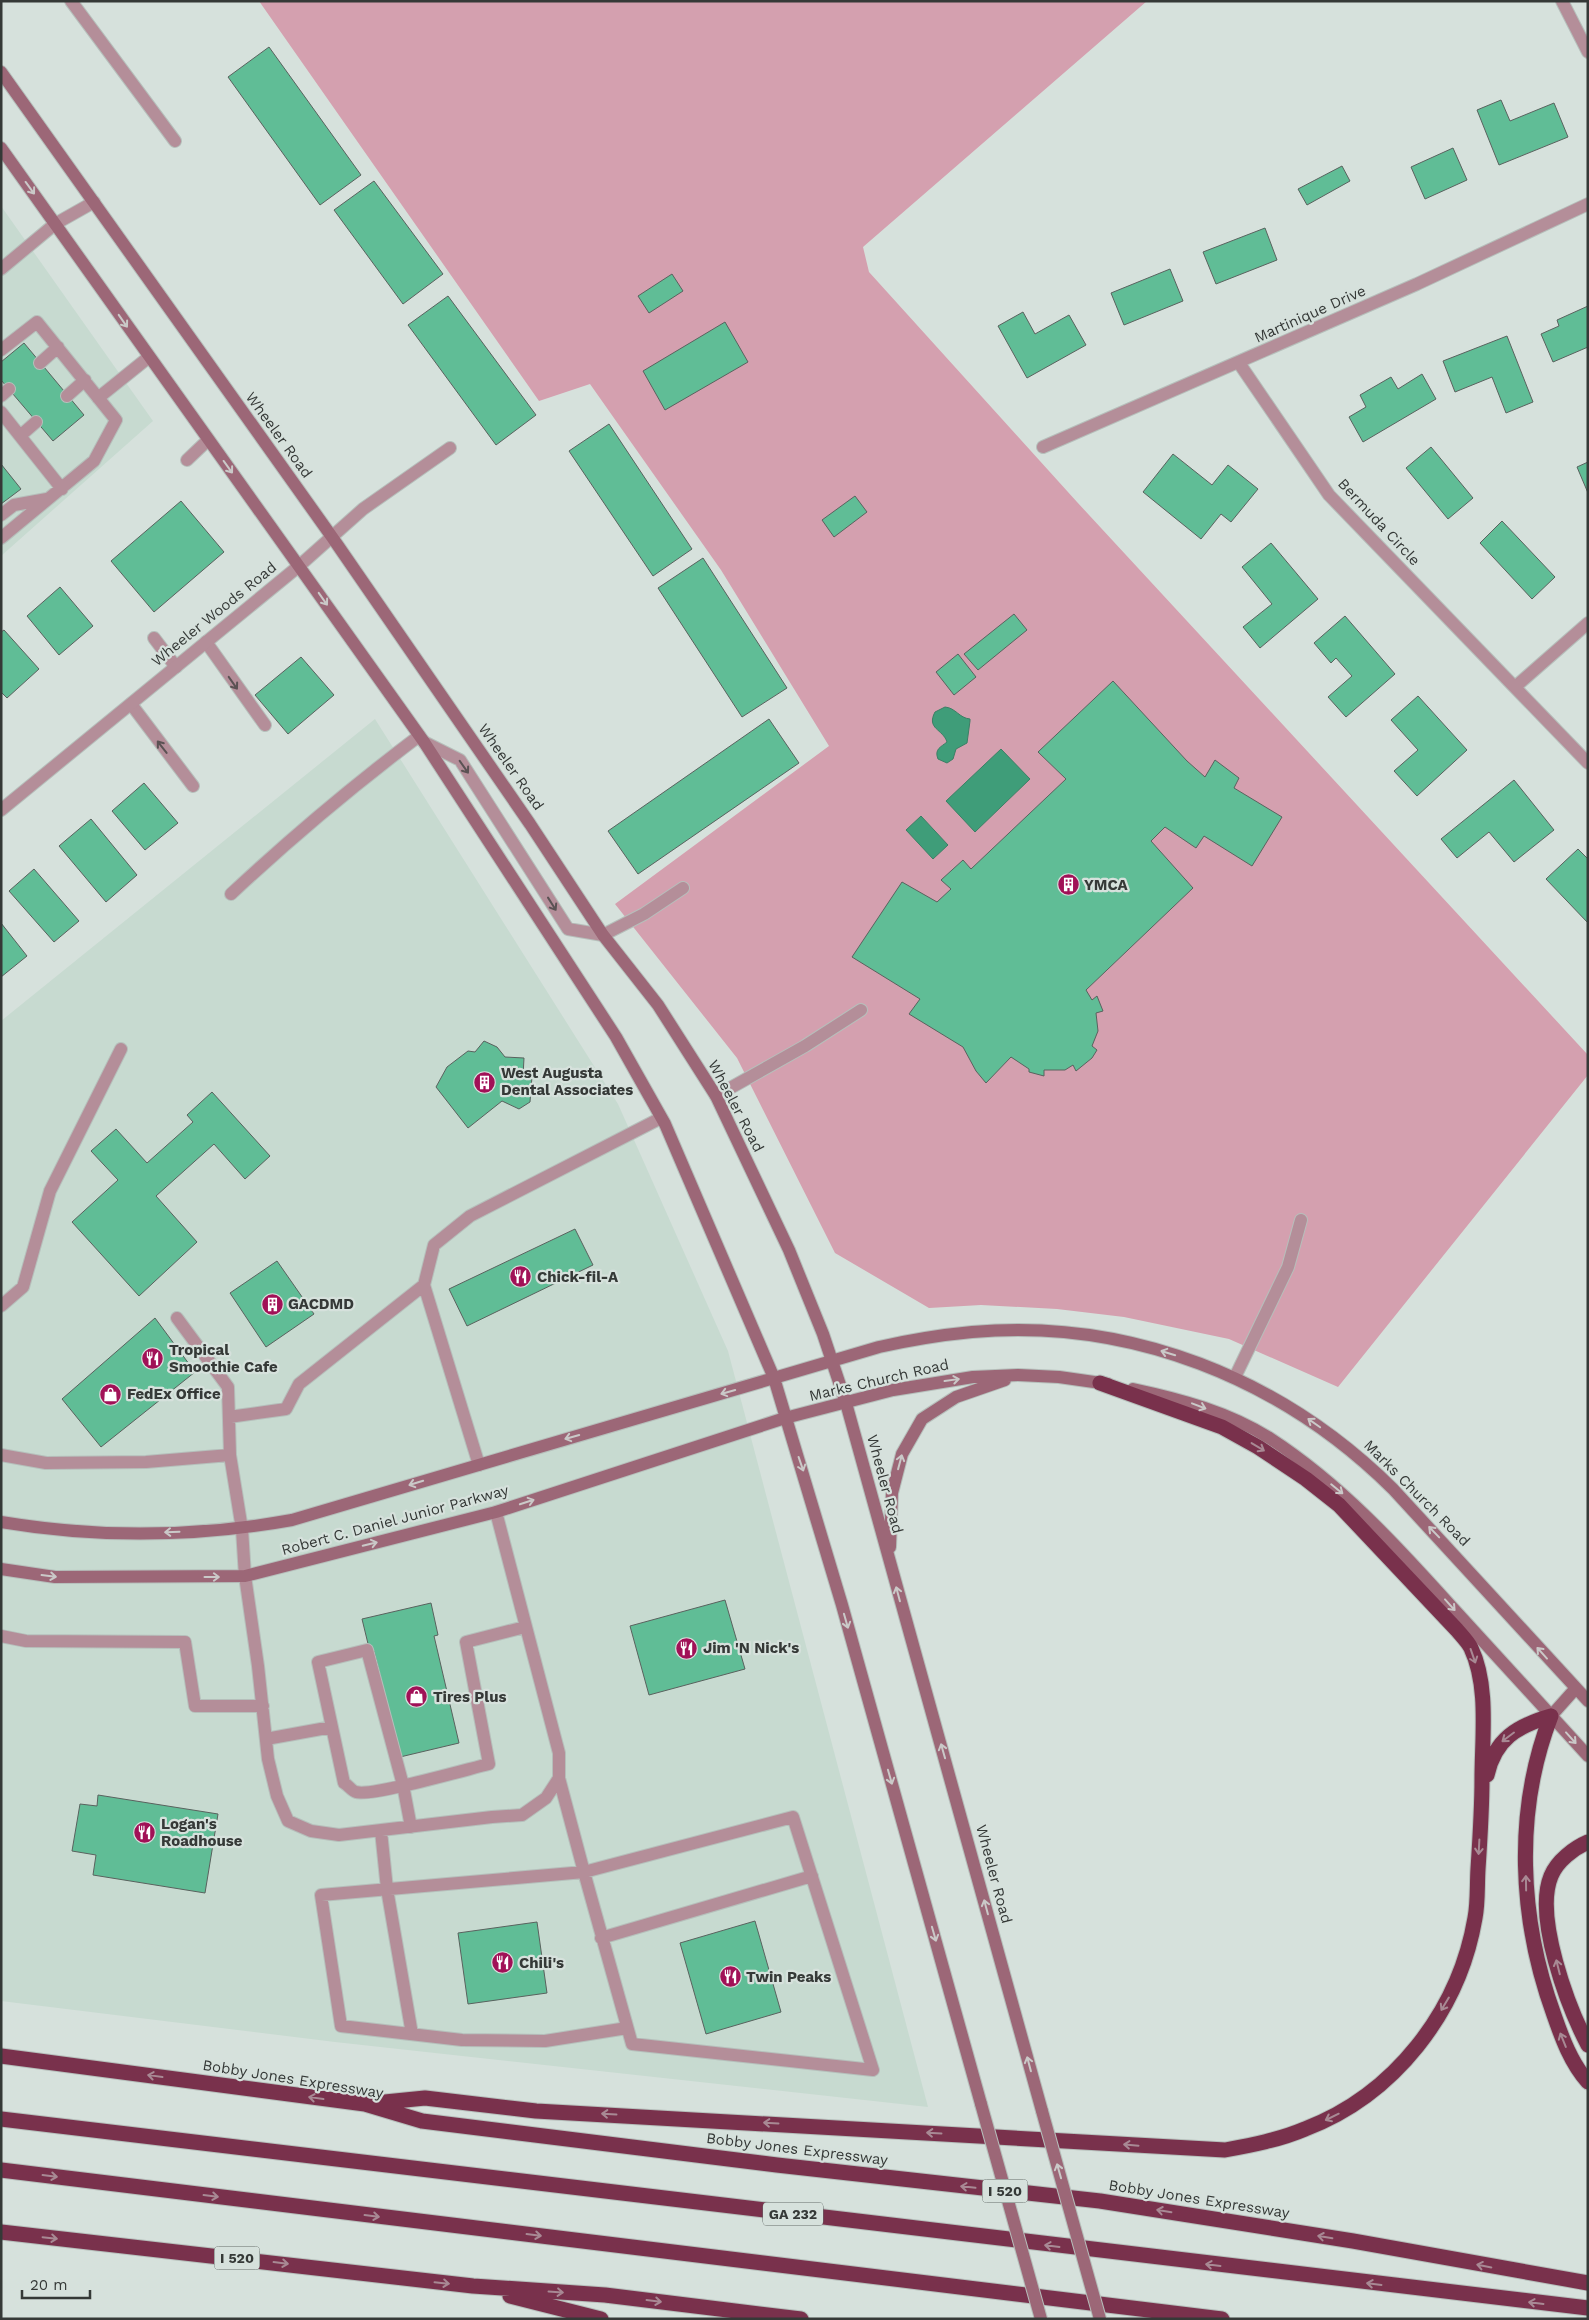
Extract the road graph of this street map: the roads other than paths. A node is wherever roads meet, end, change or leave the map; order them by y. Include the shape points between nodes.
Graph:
1 (71, 1) edge
2 (1562, 1) edge
3 (1588, 52) edge
4 (1, 72) edge
5 (175, 141) dead end
6 (1, 148) edge
7 (94, 202) junction
8 (1588, 204) edge
9 (55, 224) junction
10 (1, 269) edge
11 (58, 347) junction
12 (1, 350) edge
13 (149, 357) junction
14 (40, 363) dead end
15 (1238, 363) junction
16 (85, 380) junction
17 (67, 396) dead end
18 (98, 398) junction
19 (1, 412) edge
20 (36, 422) dead end
21 (20, 436) junction
22 (208, 440) junction
23 (1043, 447) dead end
24 (450, 448) dead end
25 (187, 460) dead end
26 (62, 488) junction
27 (49, 498) junction
28 (1, 515) edge
29 (332, 537) junction
30 (1, 538) edge
31 (299, 566) junction
32 (1588, 623) edge
33 (154, 638) dead end
34 (206, 642) junction
35 (176, 666) junction
36 (1515, 687) junction
37 (131, 704) junction
38 (265, 725) dead end
39 (422, 739) junction
40 (1588, 763) edge
41 (192, 786) dead end
42 (1, 810) edge
43 (683, 888) dead end
44 (231, 894) dead end
45 (603, 936) junction
46 (861, 1010) dead end
47 (121, 1048) dead end
48 (716, 1096) junction
49 (661, 1118) junction
50 (1301, 1220) dead end
51 (424, 1285) junction
52 (1, 1306) edge
53 (177, 1318) dead end
54 (830, 1360) junction
55 (1018, 1375) junction
56 (1235, 1376) junction
57 (774, 1378) junction
58 (1100, 1383) junction
59 (846, 1403) junction
60 (229, 1416) junction
61 (785, 1418) junction
62 (1, 1455) edge
63 (230, 1455) junction
64 (479, 1464) junction
65 (496, 1512) junction
66 (1, 1522) edge
67 (242, 1529) junction
68 (890, 1562) junction
69 (1, 1569) edge
70 (245, 1576) junction
71 (525, 1627) junction
72 (1, 1636) edge
73 (1576, 1688) junction
74 (1588, 1701) edge
75 (262, 1706) junction
76 (1551, 1716) junction
77 (332, 1727) junction
78 (266, 1738) junction
79 (1588, 1756) edge
80 (559, 1778) junction
81 (403, 1785) junction
82 (1482, 1799) junction
83 (411, 1827) junction
84 (381, 1830) junction
85 (1588, 1842) edge
86 (584, 1872) junction
87 (812, 1876) junction
88 (387, 1889) junction
89 (601, 1938) junction
90 (627, 2028) junction
91 (412, 2034) junction
92 (1588, 2045) edge
93 (1, 2056) edge
94 (1588, 2082) edge
95 (365, 2104) junction
96 (1, 2119) edge
97 (1, 2170) edge
98 (1, 2232) edge
99 (1588, 2283) edge
100 (473, 2286) junction
101 (1588, 2308) edge
102 (602, 2319) edge
103 (801, 2319) edge
104 (1041, 2319) edge
105 (1100, 2319) edge
106 (1222, 2319) edge

1 - 5 street
2 - 3 street
4 - 7 main road, Wheeler Road
6 -> 9 main road
7 - 9 street
7 - 29 main road, Wheeler Road
8 - 15 street, Martinique Drive
9 - 10 street
9 -> 13 main road
11 - 12 street via 37,322
11 - 14 street
11 - 16 street
13 - 18 street
13 - 22 main road
15 - 23 street, Martinique Drive
15 - 36 street, Bermuda Circle via 1329,495
16 - 17 street
16 - 18 street
18 - 26 street via 116,420 94,461
19 - 21 street
20 - 21 street
21 - 26 street
22 - 25 street
22 -> 31 main road
24 - 29 street, Wheeler Woods Road via 363,509
26 - 27 street
27 - 28 street via 14,505
27 - 30 street
29 - 31 street, Wheeler Woods Road
29 - 45 main road, Wheeler Road via 530,824
31 - 34 street, Wheeler Woods Road
31 -> 39 main road
32 - 36 street
33 - 35 street
34 - 35 street, Wheeler Woods Road
34 -> 38 street
35 - 37 street, Wheeler Woods Road
36 - 40 street, Bermuda Circle
41 -> 37 street
37 - 42 street, Wheeler Woods Road
39 - 44 street via 376,769
39 -> 45 street via 460,760 568,929
39 - 49 main road via 616,1037
43 - 45 street
45 - 48 main road, Wheeler Road via 658,1005
46 - 48 street
47 - 52 street via 50,1191 23,1287
48 - 54 main road, Wheeler Road via 790,1250 824,1334
49 - 51 street via 470,1216 434,1245
49 - 57 main road
50 - 56 street via 1288,1267
51 - 60 street via 299,1384 286,1409
51 - 64 street
53 - 60 street via 228,1387
56 -> 54 main road, Marks Church Road via 1141,1345 1057,1332 982,1331 931,1336
54 - 57 main road, Marks Church Road
54 - 59 main road, Wheeler Road
55 - 58 main road, Marks Church Road
59 -> 55 main road, Marks Church Road via 933,1382
68 -> 55 main road via 892,1493 902,1454 922,1419 956,1398
73 -> 56 main road, Marks Church Road via 1451,1549 1363,1459 1295,1410
57 - 61 main road
57 -> 64 main road, Robert C. Daniel Junior Parkway
58 -> 76 main road, Marks Church Road via 1183,1400 1270,1438 1339,1490 1383,1531
58 -> 82 highway via 1222,1427 1306,1479 1339,1505 1458,1630 1470,1647 1479,1672
59 - 61 main road, Marks Church Road
59 - 68 main road, Wheeler Road
60 - 63 street
65 -> 61 main road, Robert C. Daniel Junior Parkway
61 -> 104 main road, bridge via 842,1605
62 - 63 street via 46,1463 146,1462
63 - 67 street
64 -> 67 main road, Robert C. Daniel Junior Parkway via 292,1520
70 -> 65 main road, Robert C. Daniel Junior Parkway
65 - 71 street
67 -> 66 main road, Robert C. Daniel Junior Parkway via 124,1534
67 - 70 street
105 -> 68 main road, Wheeler Road, bridge
69 -> 70 main road, Robert C. Daniel Junior Parkway via 55,1577
70 - 75 street
71 - 80 street via 556,1738
71 - 81 street via 466,1642 489,1764
72 - 75 street via 26,1641 186,1642 195,1706
73 - 74 main road, Marks Church Road
73 - 76 main road
75 - 78 street
76 -> 79 main road, Marks Church Road
76 -> 82 highway via 1531,1722 1500,1744 1491,1759
94 -> 76 highway via 1564,2044 1547,1996 1536,1962 1526,1897 1526,1825 1540,1743
77 - 78 street
77 - 81 street via 344,1783 356,1792
77 - 81 street via 318,1662 367,1650
78 - 84 street via 277,1796 288,1821 311,1832 339,1836
80 - 83 street via 546,1798 522,1816
80 - 86 street
81 - 83 street
82 -> 95 highway via 1475,1917 1466,1956 1451,1994 1428,2032 1405,2062 1343,2112 1264,2143 1225,2150 1179,2149 536,2110 425,2098
83 - 84 street
84 - 88 street
92 -> 85 highway via 1573,2016 1558,1970 1546,1897 1557,1866
86 - 87 street via 793,1817
86 - 88 street
86 - 89 street
87 - 89 street
87 - 90 street via 873,2070 632,2044
88 - 91 street
88 - 91 street via 321,1895 341,2026
89 - 90 street
90 - 91 street via 545,2041 462,2040
95 -> 93 highway, Bobby Jones Expressway / I 520
99 -> 95 highway, Bobby Jones Expressway / I 520 via 1100,2201 777,2166 422,2121
101 -> 96 highway, GA 232
97 -> 106 highway
98 -> 100 highway, I 520
100 - 102 highway
100 -> 103 highway, I 520 via 606,2295

